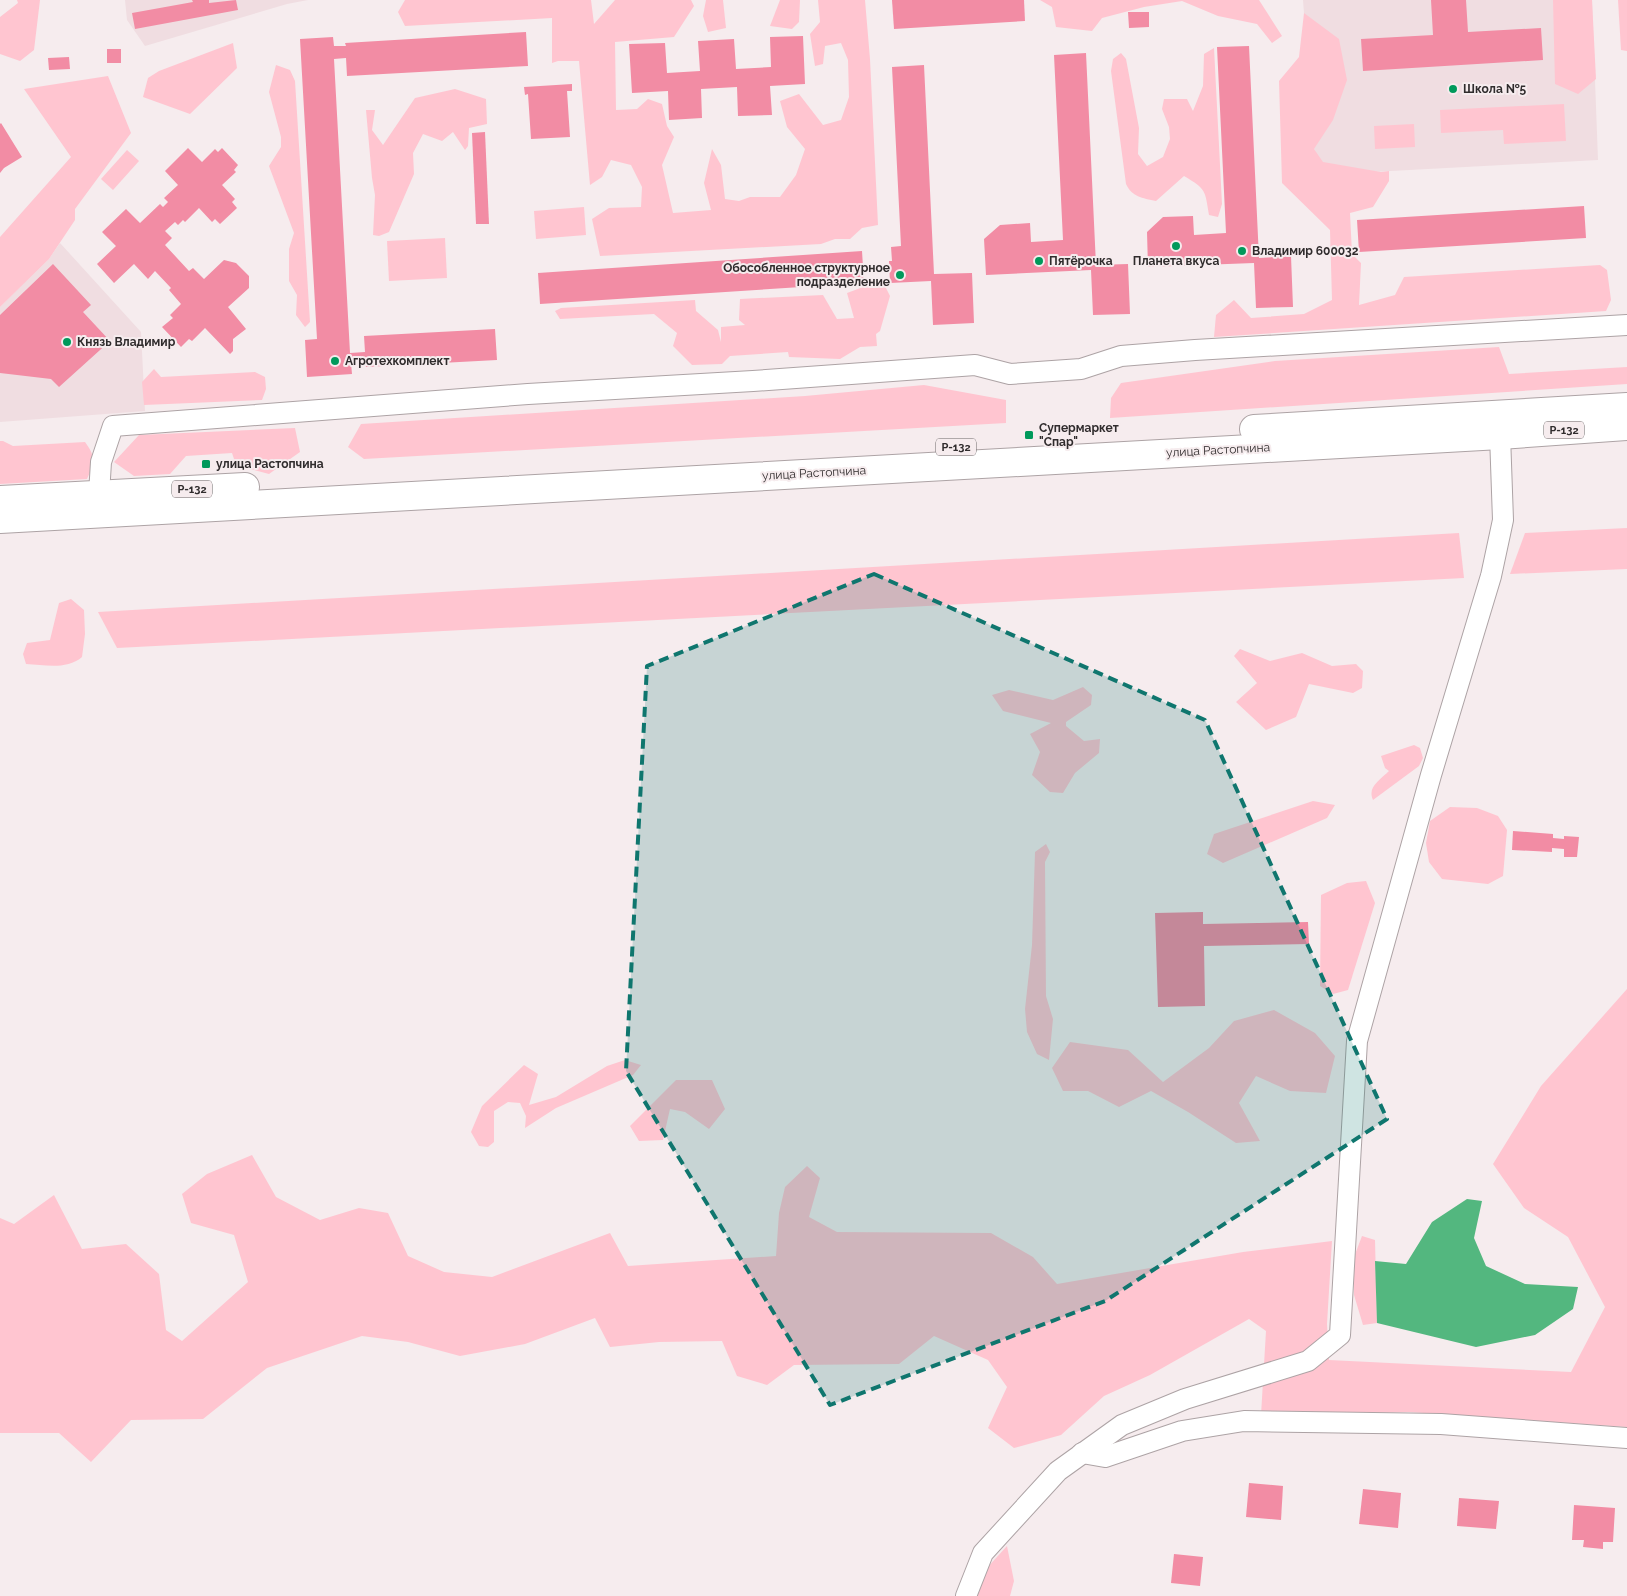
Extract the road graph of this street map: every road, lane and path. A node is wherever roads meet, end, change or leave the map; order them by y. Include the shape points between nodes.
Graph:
1 (1627, 325) edge
2 (1627, 407) edge
3 (1627, 426) edge
4 (1500, 435) junction
5 (99, 494) junction
6 (0, 500) edge
7 (0, 519) edge
8 (1627, 1438) edge
9 (1082, 1454) junction
10 (966, 1596) edge

1 - 5 street via 1121,356 1081,369 1010,374 975,365 528,394 113,426 101,462
2 - 5 highway, улица Растопчина / Р-132
3 - 4 highway, улица Растопчина / Р-132
4 - 7 highway, улица Растопчина / Р-132
4 - 9 street via 1503,520 1491,576 1431,775 1357,1041 1340,1335 1308,1361 1186,1399 1122,1425
5 - 6 highway, улица Растопчина / Р-132
8 - 9 street via 1441,1424 1244,1421 1182,1431 1105,1457
9 - 10 street via 1058,1471 983,1553

